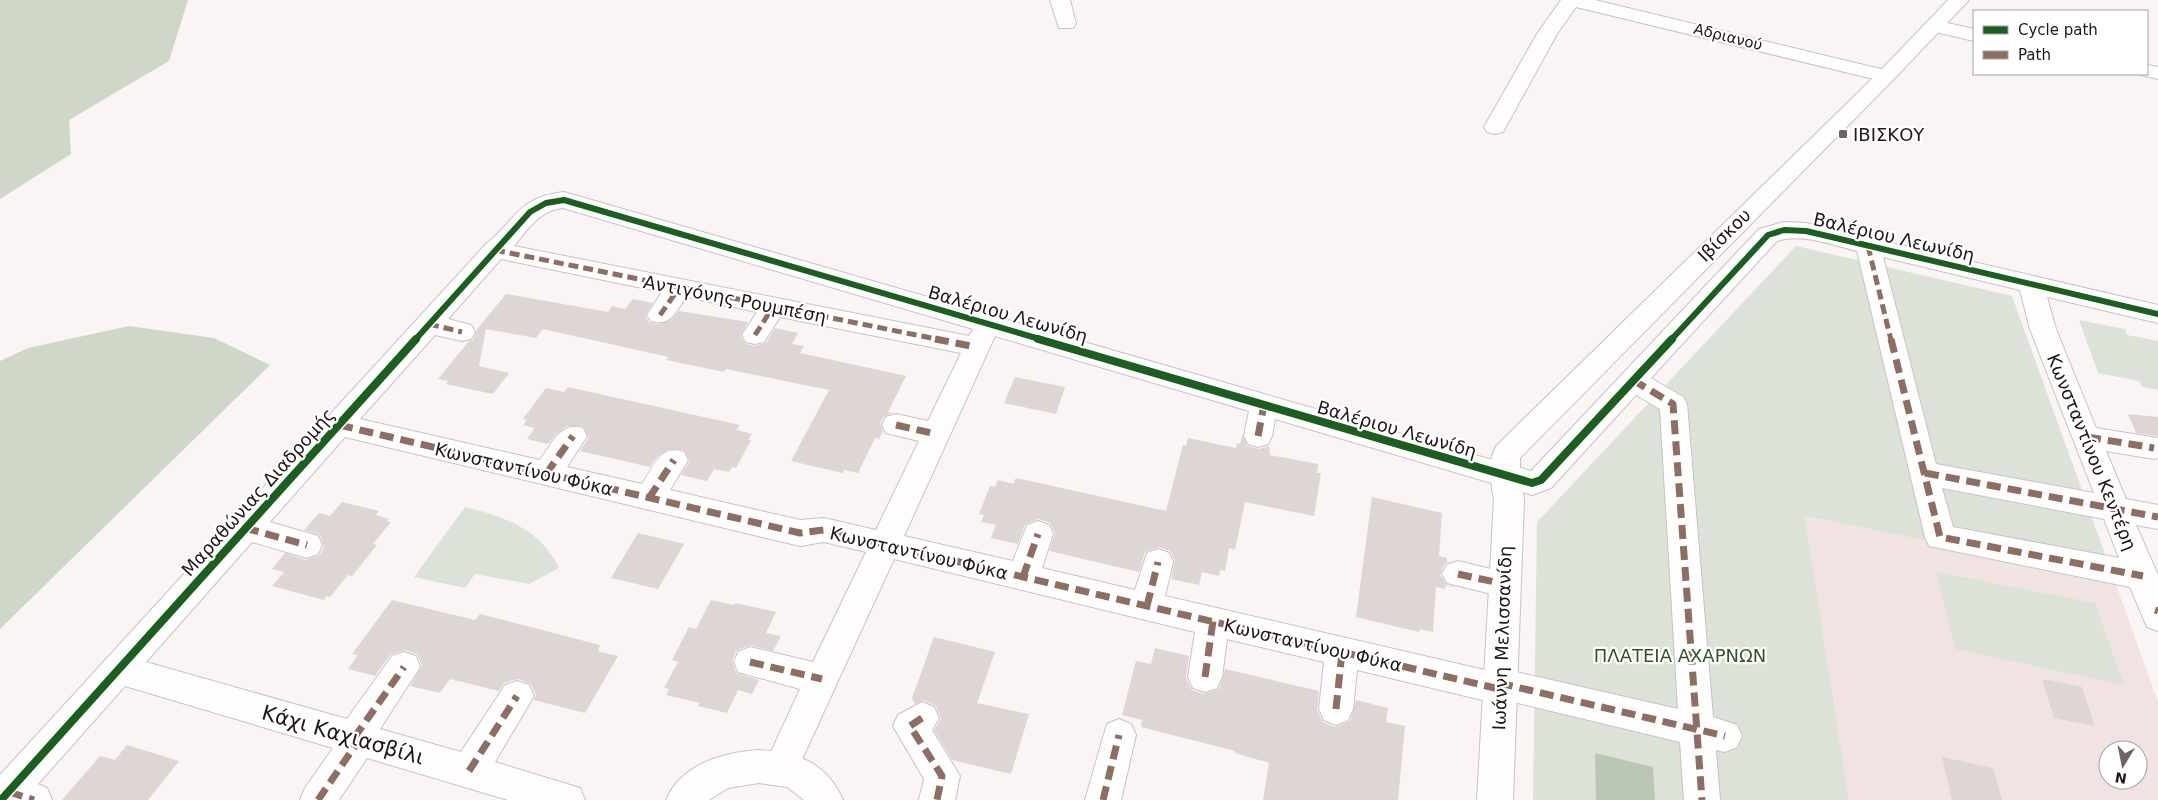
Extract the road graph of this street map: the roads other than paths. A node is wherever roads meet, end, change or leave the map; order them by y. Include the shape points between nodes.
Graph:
1 (1060, 0) edge
2 (1571, 0) edge
3 (1959, 0) edge
4 (1066, 24) dead end
5 (1934, 26) junction
6 (1973, 34) edge
7 (1886, 76) junction
8 (1495, 127) dead end
9 (539, 205) joint
10 (1868, 246) junction
11 (495, 250) junction
12 (2031, 285) junction
13 (679, 288) junction
14 (772, 307) junction
15 (2158, 314) edge
16 (660, 315) dead end
17 (429, 324) junction
18 (462, 332) dead end
19 (755, 335) dead end
20 (982, 336) junction
21 (1633, 380) junction
22 (1264, 405) junction
23 (338, 425) junction
24 (896, 425) dead end
25 (936, 434) junction
26 (573, 436) dead end
27 (1258, 436) dead end
28 (2087, 437) junction
29 (2154, 448) dead end
30 (674, 460) dead end
31 (1925, 473) junction
32 (546, 474) junction
33 (1505, 476) junction
34 (649, 498) junction
35 (2116, 509) junction
36 (2158, 518) edge
37 (245, 528) junction
38 (1038, 534) dead end
39 (884, 544) junction
40 (307, 545) dead end
41 (1158, 562) dead end
42 (1458, 574) dead end
43 (2143, 576) junction
44 (1023, 577) junction
45 (1504, 584) junction
46 (1147, 606) junction
47 (2157, 613) edge
48 (1213, 621) junction
49 (1342, 652) junction
50 (750, 662) dead end
51 (404, 667) dead end
52 (119, 669) junction
53 (1205, 677) dead end
54 (822, 679) junction
55 (1499, 686) junction
56 (517, 696) dead end
57 (1336, 709) dead end
58 (922, 718) dead end
59 (1711, 733) junction
60 (1119, 735) dead end
61 (356, 739) junction
62 (781, 767) junction
63 (469, 772) junction
64 (15, 797) edge
65 (318, 800) edge
66 (567, 800) edge
67 (684, 800) edge
68 (825, 800) edge
69 (937, 800) edge
70 (1103, 800) edge
71 (1495, 800) edge
72 (1702, 800) edge

1 - 4 street
2 - 7 street, Αδριανού
2 - 8 street via 1547,34
3 - 5 street, Ιβίσκου
5 - 6 street
5 - 7 street, Ιβίσκου
7 - 33 street, Ιβίσκου via 1506,454
9 - 11 street, Μαραθώνιας Διαδρομής
9 - 20 street, Βαλέριου Λεωνίδη via 564,200
10 - 12 street, Βαλέριου Λεωνίδη
10 - 21 street, Βαλέριου Λεωνίδη via 1806,232 1784,230 1768,235
10 - 31 street
11 - 13 street, Αντιγόνης Ρουμπέση
11 - 17 street, Μαραθώνιας Διαδρομής
12 - 15 street, Βαλέριου Λεωνίδη
12 - 28 street, Κωνσταντίνου Κεντέρη via 2043,330
13 - 14 street, Αντιγόνης Ρουμπέση
13 - 16 street
14 - 19 street
14 - 20 street, Αντιγόνης Ρουμπέση
17 - 18 street
17 - 23 street, Μαραθώνιας Διαδρομής
20 - 22 street, Βαλέριου Λεωνίδη
20 - 25 street
21 - 33 street, Βαλέριου Λεωνίδη via 1541,480 1532,484
21 - 59 street via 1673,404
22 - 27 street
22 - 33 street, Βαλέριου Λεωνίδη
23 - 32 street, Κωνσταντίνου Φύκα
23 - 37 street, Μαραθώνιας Διαδρομής
24 - 25 street
25 - 39 street
26 - 32 street
28 - 29 street
28 - 35 street, Κωνσταντίνου Κεντέρη
30 - 34 street
31 - 35 street
31 - 43 street via 1940,536
32 - 34 street, Κωνσταντίνου Φύκα
33 - 45 street, Ιωάννη Μελισσανίδη via 1509,500
34 - 39 street, Κωνσταντίνου Φύκα via 800,533 824,530
35 - 36 street
35 - 43 street, Κωνσταντίνου Κεντέρη
37 - 40 street
37 - 52 street, Μαραθώνιας Διαδρομής
38 - 44 street
39 - 44 street, Κωνσταντίνου Φύκα
39 - 54 street
41 - 46 street
42 - 45 street
43 - 47 street, Κωνσταντίνου Κεντέρη
44 - 46 street, Κωνσταντίνου Φύκα
45 - 55 street, Ιωάννη Μελισσανίδη
46 - 48 street, Κωνσταντίνου Φύκα
48 - 49 street, Κωνσταντίνου Φύκα
48 - 53 street
49 - 55 street, Κωνσταντίνου Φύκα
49 - 57 street
50 - 54 street
51 - 61 street
52 - 61 street, Κάχι Καχιασβίλι
52 - 64 street, Μαραθώνιας Διαδρομής
54 - 62 street
55 - 59 street, Κωνσταντίνου Φύκα
55 - 71 street, Ιωάννη Μελισσανίδη
56 - 63 street
58 - 69 street via 910,726 942,776
59 - 72 street
60 - 70 street
61 - 63 street, Κάχι Καχιασβίλι
61 - 65 street
62 - 67 street via 748,766 714,776
62 - 68 street via 805,777
63 - 66 street, Κάχι Καχιασβίλι

